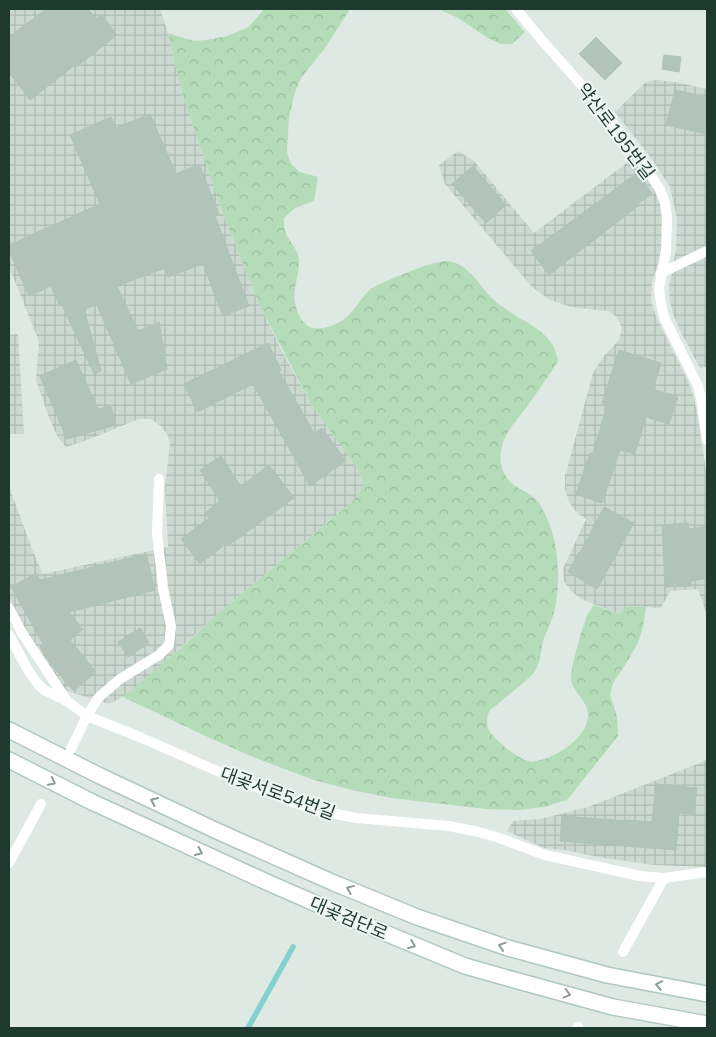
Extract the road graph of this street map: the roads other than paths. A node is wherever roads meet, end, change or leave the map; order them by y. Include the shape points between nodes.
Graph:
1 (516, 9) edge
2 (707, 251) edge
3 (661, 273) junction
4 (707, 440) edge
5 (159, 478) dead end
6 (9, 608) edge
7 (9, 635) edge
8 (67, 701) junction
9 (86, 716) junction
10 (9, 730) edge
11 (71, 749) dead end
12 (9, 760) edge
13 (41, 804) dead end
14 (9, 863) edge
15 (707, 872) edge
16 (664, 878) junction
17 (623, 952) dead end
18 (707, 994) edge
19 (707, 1024) edge

1 - 3 lane, 약산로195번길 via 600,106 659,188 668,217
2 - 3 lane
3 - 4 lane, 약산로195번길 via 660,304 698,386
5 - 9 lane via 157,533 171,626 169,645 159,655 120,679 98,698
6 - 8 lane via 22,634
7 - 8 lane, 대곶서로54번길 via 37,683
8 - 9 lane, 대곶서로54번길
9 - 11 lane
9 - 16 lane, 대곶서로54번길 via 317,810 356,818 471,830 552,857
18 -> 10 main road, 대곶검단로 via 598,973 508,948 417,917 217,831
12 -> 19 main road, 대곶검단로 via 271,884 465,966 613,1007
13 - 14 lane
15 - 16 lane, 대곶서로54번길
16 - 17 lane

